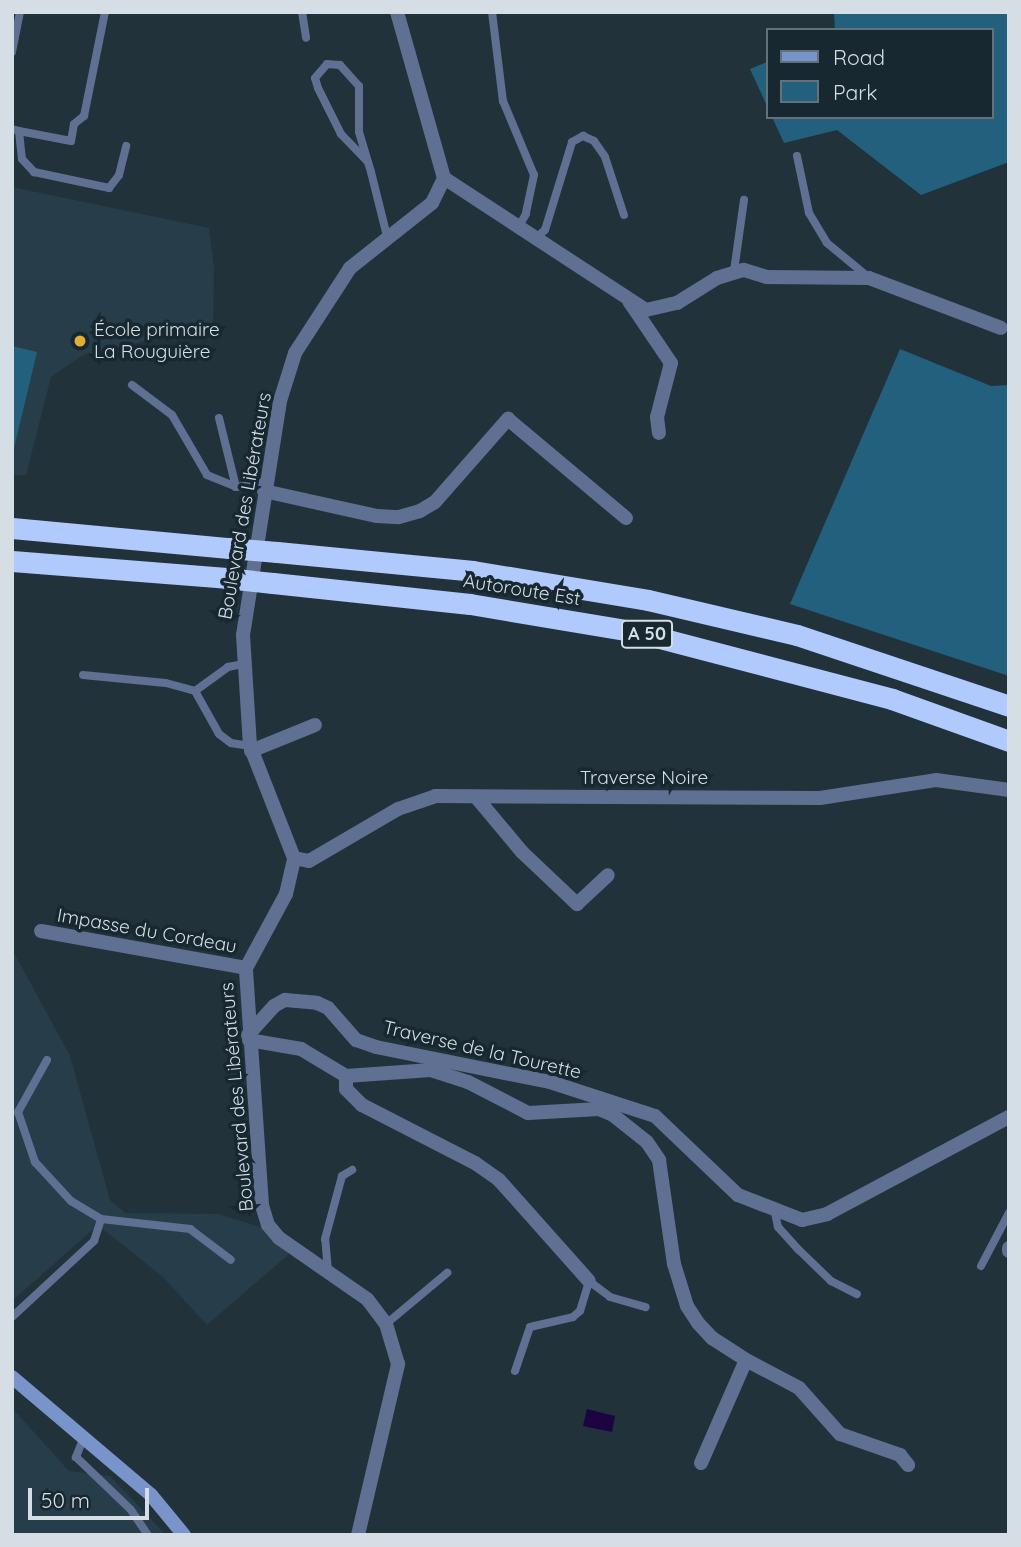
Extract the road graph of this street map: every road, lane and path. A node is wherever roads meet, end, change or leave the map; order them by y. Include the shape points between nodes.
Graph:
1 (20, 12) edge
2 (105, 12) edge
3 (302, 12) edge
4 (397, 12) edge
5 (492, 12) edge
6 (306, 38) dead end
7 (12, 52) edge
8 (15, 130) edge
9 (126, 146) dead end
10 (797, 156) dead end
11 (368, 162) junction
12 (444, 178) junction
13 (744, 200) dead end
14 (624, 215) dead end
15 (518, 228) junction
16 (387, 236) junction
17 (535, 239) junction
18 (734, 271) junction
19 (869, 278) junction
20 (626, 296) junction
21 (1005, 329) edge
22 (132, 385) dead end
23 (219, 418) dead end
24 (659, 433) dead end
25 (265, 486) junction
26 (236, 487) junction
27 (626, 518) dead end
28 (12, 528) edge
29 (12, 561) edge
30 (244, 664) junction
31 (83, 675) dead end
32 (195, 691) junction
33 (1009, 706) edge
34 (315, 725) dead end
35 (1009, 741) edge
36 (250, 748) junction
37 (1009, 790) edge
38 (476, 797) junction
39 (294, 858) junction
40 (608, 874) dead end
41 (41, 931) dead end
42 (246, 968) junction
43 (248, 1037) junction
44 (47, 1060) dead end
45 (346, 1076) junction
46 (1009, 1117) edge
47 (352, 1170) dead end
48 (775, 1213) junction
49 (1009, 1213) edge
50 (101, 1219) junction
51 (231, 1260) dead end
52 (981, 1266) dead end
53 (328, 1271) junction
54 (447, 1273) dead end
55 (589, 1281) junction
56 (857, 1294) dead end
57 (646, 1307) dead end
58 (12, 1317) edge
59 (386, 1324) junction
60 (746, 1360) junction
61 (515, 1371) dead end
62 (12, 1377) edge
63 (84, 1437) junction
64 (701, 1463) dead end
65 (908, 1465) dead end
66 (148, 1535) edge
67 (184, 1535) edge
68 (358, 1535) edge

1 - 7 lane
2 - 8 lane via 84,116 75,124 71,141
3 - 6 lane
4 - 12 street
5 - 15 lane via 501,56 503,101 534,175 526,214
8 - 9 lane via 22,159 34,172 109,188 119,175
10 - 19 lane via 815,223 827,243
11 - 11 lane via 359,132 359,86 340,65 327,64 315,78 318,88 341,134
11 - 16 lane
12 - 15 street
12 - 16 street, Boulevard des Libérateurs via 432,203
13 - 18 lane
14 - 17 lane via 605,158 594,141 583,136 572,142 545,230
15 - 17 street
16 - 25 street, Boulevard des Libérateurs via 350,268 295,353 280,401
17 - 20 street
18 - 19 street via 767,277
18 - 20 street via 655,310 646,310
19 - 21 street
20 - 24 street via 671,363 657,417
22 - 26 lane via 172,415 207,475
23 - 26 lane
25 - 26 lane
25 - 27 street via 377,516 399,517 435,502 508,419
25 - 30 street, Boulevard des Libérateurs via 245,604
28 - 33 highway, Autoroute Est / A 50, bridge via 473,571 648,600 797,635
29 - 35 highway, Autoroute Est / A 50, bridge via 470,604 637,632 892,699
30 - 32 lane via 228,667
30 - 36 street, Boulevard des Libérateurs
31 - 32 lane via 166,683
32 - 36 lane via 219,734
34 - 36 street
36 - 39 street, Boulevard des Libérateurs
37 - 38 street, Traverse Noire via 936,780 820,798
38 - 39 street, Traverse Noire via 417,799 309,861
38 - 40 street via 522,852 577,904
39 - 42 street, Boulevard des Libérateurs via 286,894
41 - 42 street, Impasse du Cordeau
42 - 43 street, Boulevard des Libérateurs
43 - 45 street via 301,1049
43 - 48 street, Traverse de la Tourette via 274,1006 285,1000 317,1003 328,1008 345,1032 376,1047 550,1082 655,1116 738,1195
43 - 53 street, Boulevard des Libérateurs via 262,1205 268,1225 279,1238
44 - 50 lane via 18,1112 30,1149 35,1162 71,1201
45 - 55 street via 346,1090 362,1105 499,1180
45 - 60 street via 431,1070 468,1082 527,1113 599,1109 613,1115 648,1142 659,1160 674,1264 687,1306 712,1338
46 - 48 street, Traverse de la Tourette via 827,1214 802,1220
47 - 53 lane via 342,1176 326,1239
48 - 56 lane via 778,1227 807,1258 831,1281
49 - 52 lane
50 - 51 lane via 190,1229
50 - 58 lane via 93,1241
53 - 59 street, Boulevard des Libérateurs via 367,1299
54 - 59 lane
55 - 57 lane via 610,1297
55 - 61 lane via 580,1311 573,1317 530,1327
59 - 68 street, Boulevard des Libérateurs via 398,1364
60 - 64 street
60 - 65 street via 799,1388 840,1434 900,1455
62 - 63 main road
63 - 66 lane via 76,1457 131,1510
63 - 67 main road via 150,1495

